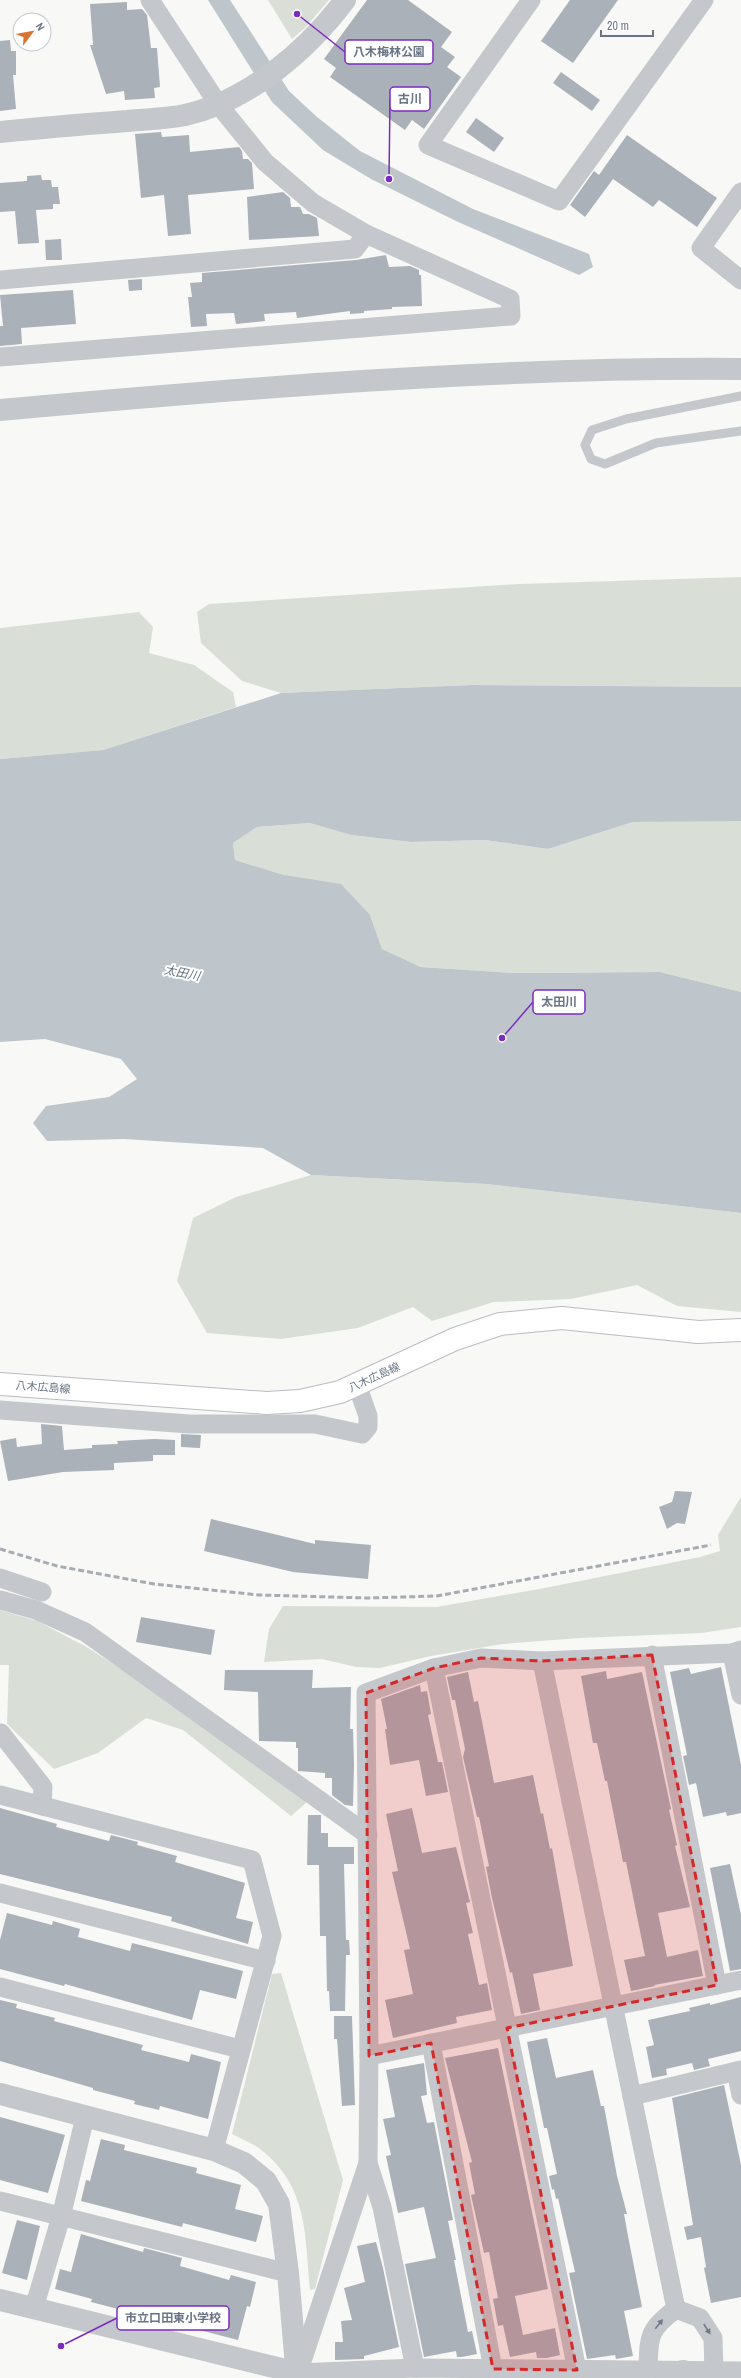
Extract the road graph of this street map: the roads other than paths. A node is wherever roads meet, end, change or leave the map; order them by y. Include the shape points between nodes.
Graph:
1 (150, 0) edge
2 (345, 0) edge
3 (704, 0) edge
4 (523, 3) edge
5 (218, 104) junction
6 (0, 132) edge
7 (741, 192) edge
8 (366, 234) junction
9 (0, 280) edge
10 (741, 280) edge
11 (0, 357) edge
12 (741, 369) edge
13 (741, 396) edge
14 (0, 410) edge
15 (741, 431) edge
16 (741, 1330) edge
17 (0, 1384) edge
18 (357, 1385) junction
19 (0, 1410) edge
20 (0, 1578) edge
21 (42, 1592) dead end
22 (0, 1600) edge
23 (737, 1652) edge
24 (652, 1655) junction
25 (542, 1661) junction
26 (434, 1668) junction
27 (741, 1695) edge
28 (1, 1733) edge
29 (0, 1794) edge
30 (42, 1806) junction
31 (368, 1835) junction
32 (0, 1893) edge
33 (266, 1961) junction
34 (741, 1980) edge
35 (717, 1985) junction
36 (0, 1987) edge
37 (613, 2006) junction
38 (507, 2028) junction
39 (431, 2043) junction
40 (240, 2049) junction
41 (369, 2056) junction
42 (738, 2071) edge
43 (0, 2094) edge
44 (741, 2095) edge
45 (632, 2096) junction
46 (85, 2117) junction
47 (214, 2150) junction
48 (368, 2163) junction
49 (0, 2201) edge
50 (61, 2217) junction
51 (288, 2273) junction
52 (0, 2300) edge
53 (34, 2308) junction
54 (676, 2309) junction
55 (415, 2368) junction
56 (493, 2369) junction
57 (577, 2370) junction
58 (648, 2371) junction
59 (714, 2372) junction
60 (741, 2372) edge
61 (683, 2375) edge
62 (298, 2376) edge

1 - 5 street
2 - 5 street via 316,36 292,59 238,95
3 - 4 street via 559,201 428,145
5 - 6 street via 185,115
5 - 8 street via 265,162 313,203
7 - 10 street via 701,248
8 - 9 street via 355,249
8 - 11 street via 510,299 511,316
12 - 14 street via 645,368 269,386
13 - 15 lane via 626,419 592,430 585,445 591,459 605,464 656,443
16 - 18 main road, 八木広島線 via 698,1332 562,1318 507,1323 455,1339
17 - 18 main road, 八木広島線 via 267,1403 300,1401 340,1392
18 - 19 street via 368,1416 368,1427 362,1434 315,1424 189,1424
20 - 21 street
22 - 31 street via 36,1610 86,1632
23 - 24 street
23 - 27 street
24 - 25 street
24 - 35 street
25 - 26 street via 481,1658
25 - 37 street
26 - 31 street via 366,1694
26 - 38 street
28 - 30 street via 43,1787
29 - 30 street
30 - 33 street via 252,1860 272,1936
31 - 41 street
32 - 33 street
33 - 40 street
34 - 35 street
35 - 37 street
36 - 40 street
37 - 38 street
37 - 45 street
38 - 39 street
38 - 57 street
39 - 41 street
39 - 56 street
40 - 47 street
41 - 48 street
42 - 44 street
42 - 45 street
43 - 46 street
45 - 54 street
46 - 47 street
46 - 50 street
47 - 51 street via 244,2163 266,2181 278,2204
48 - 55 street via 382,2206
48 - 62 street
49 - 50 street
50 - 51 street
50 - 53 street
51 - 62 street
52 - 53 street
53 - 62 street
58 -> 54 street via 649,2337 662,2319
54 -> 59 street via 700,2318 713,2338
55 - 56 street
55 - 62 street
56 - 57 street
57 - 58 street
58 - 61 street
59 - 60 street
59 - 61 street

